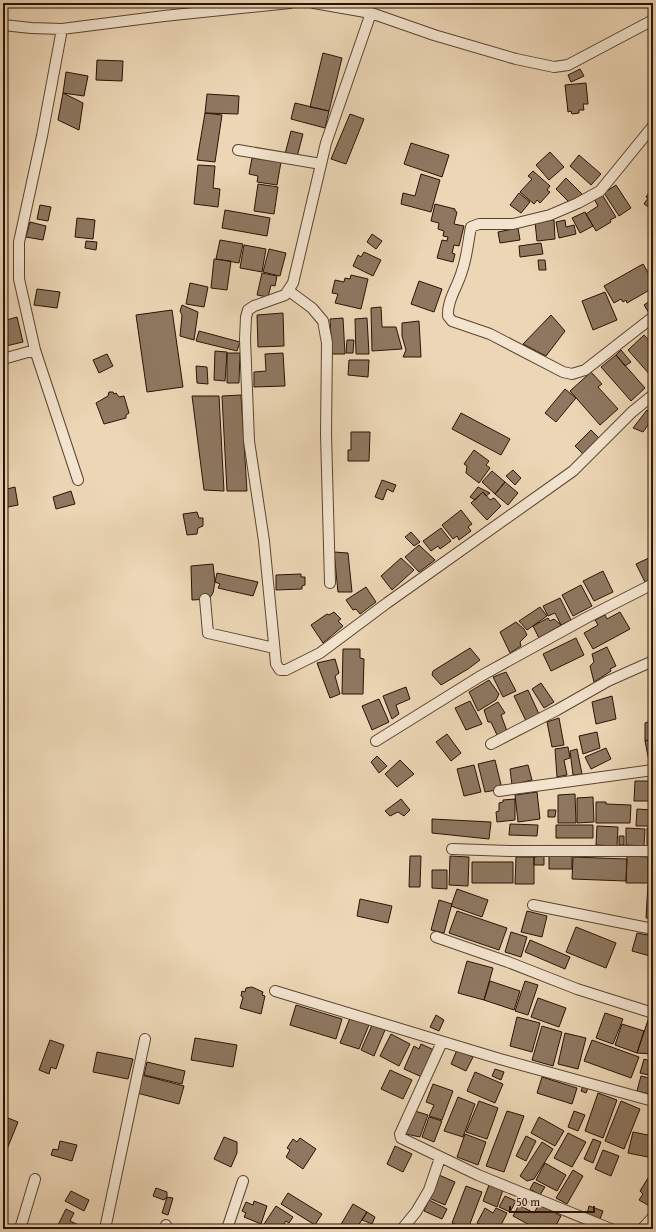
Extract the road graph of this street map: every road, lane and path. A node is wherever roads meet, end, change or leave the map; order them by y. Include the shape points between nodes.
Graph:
1 (290, 3) edge
2 (314, 3) edge
3 (371, 13) junction
4 (653, 20) edge
5 (3, 25) edge
6 (62, 29) junction
7 (653, 126) edge
8 (238, 150) dead end
9 (321, 164) junction
10 (289, 291) junction
11 (653, 317) edge
12 (35, 350) junction
13 (3, 359) edge
14 (653, 395) edge
15 (78, 480) dead end
16 (330, 583) dead end
17 (653, 584) edge
18 (205, 599) dead end
19 (274, 648) junction
20 (653, 661) edge
21 (376, 741) dead end
22 (491, 744) dead end
23 (653, 770) edge
24 (500, 791) dead end
25 (452, 849) dead end
26 (653, 852) edge
27 (533, 905) dead end
28 (653, 929) edge
29 (436, 936) dead end
30 (276, 991) dead end
31 (653, 1013) edge
32 (145, 1040) dead end
33 (442, 1042) junction
34 (653, 1101) edge
35 (440, 1158) junction
36 (36, 1179) dead end
37 (243, 1181) dead end
38 (653, 1217) edge
39 (20, 1229) edge
40 (105, 1229) edge
41 (227, 1229) edge
42 (402, 1229) edge
43 (611, 1229) edge
44 (642, 1229) edge

1 - 6 street
2 - 3 street
3 - 4 street via 434,35 516,59 554,67 568,66
3 - 9 street
5 - 6 street
6 - 12 street via 19,242 19,279
7 - 11 street via 600,190 578,203 550,215 513,224 480,224 471,227 462,274 447,307 448,316 452,321 490,334 563,372 572,374 585,370
8 - 9 street
9 - 10 street
10 - 16 street via 312,308 323,321 327,343 326,434
10 - 19 street via 248,310 245,339 249,441 264,541
12 - 13 street
12 - 15 street
14 - 19 street via 632,412 573,472 320,653 286,670 280,670 276,664
17 - 21 street via 479,677
18 - 19 street via 208,633
20 - 22 street via 608,681
23 - 24 street
25 - 26 street
27 - 28 street
29 - 31 street via 577,989
30 - 33 street
32 - 40 street
33 - 34 street
33 - 35 street via 400,1134 405,1141
35 - 42 street via 429,1190
35 - 43 street
36 - 39 street
37 - 41 street
38 - 44 street

